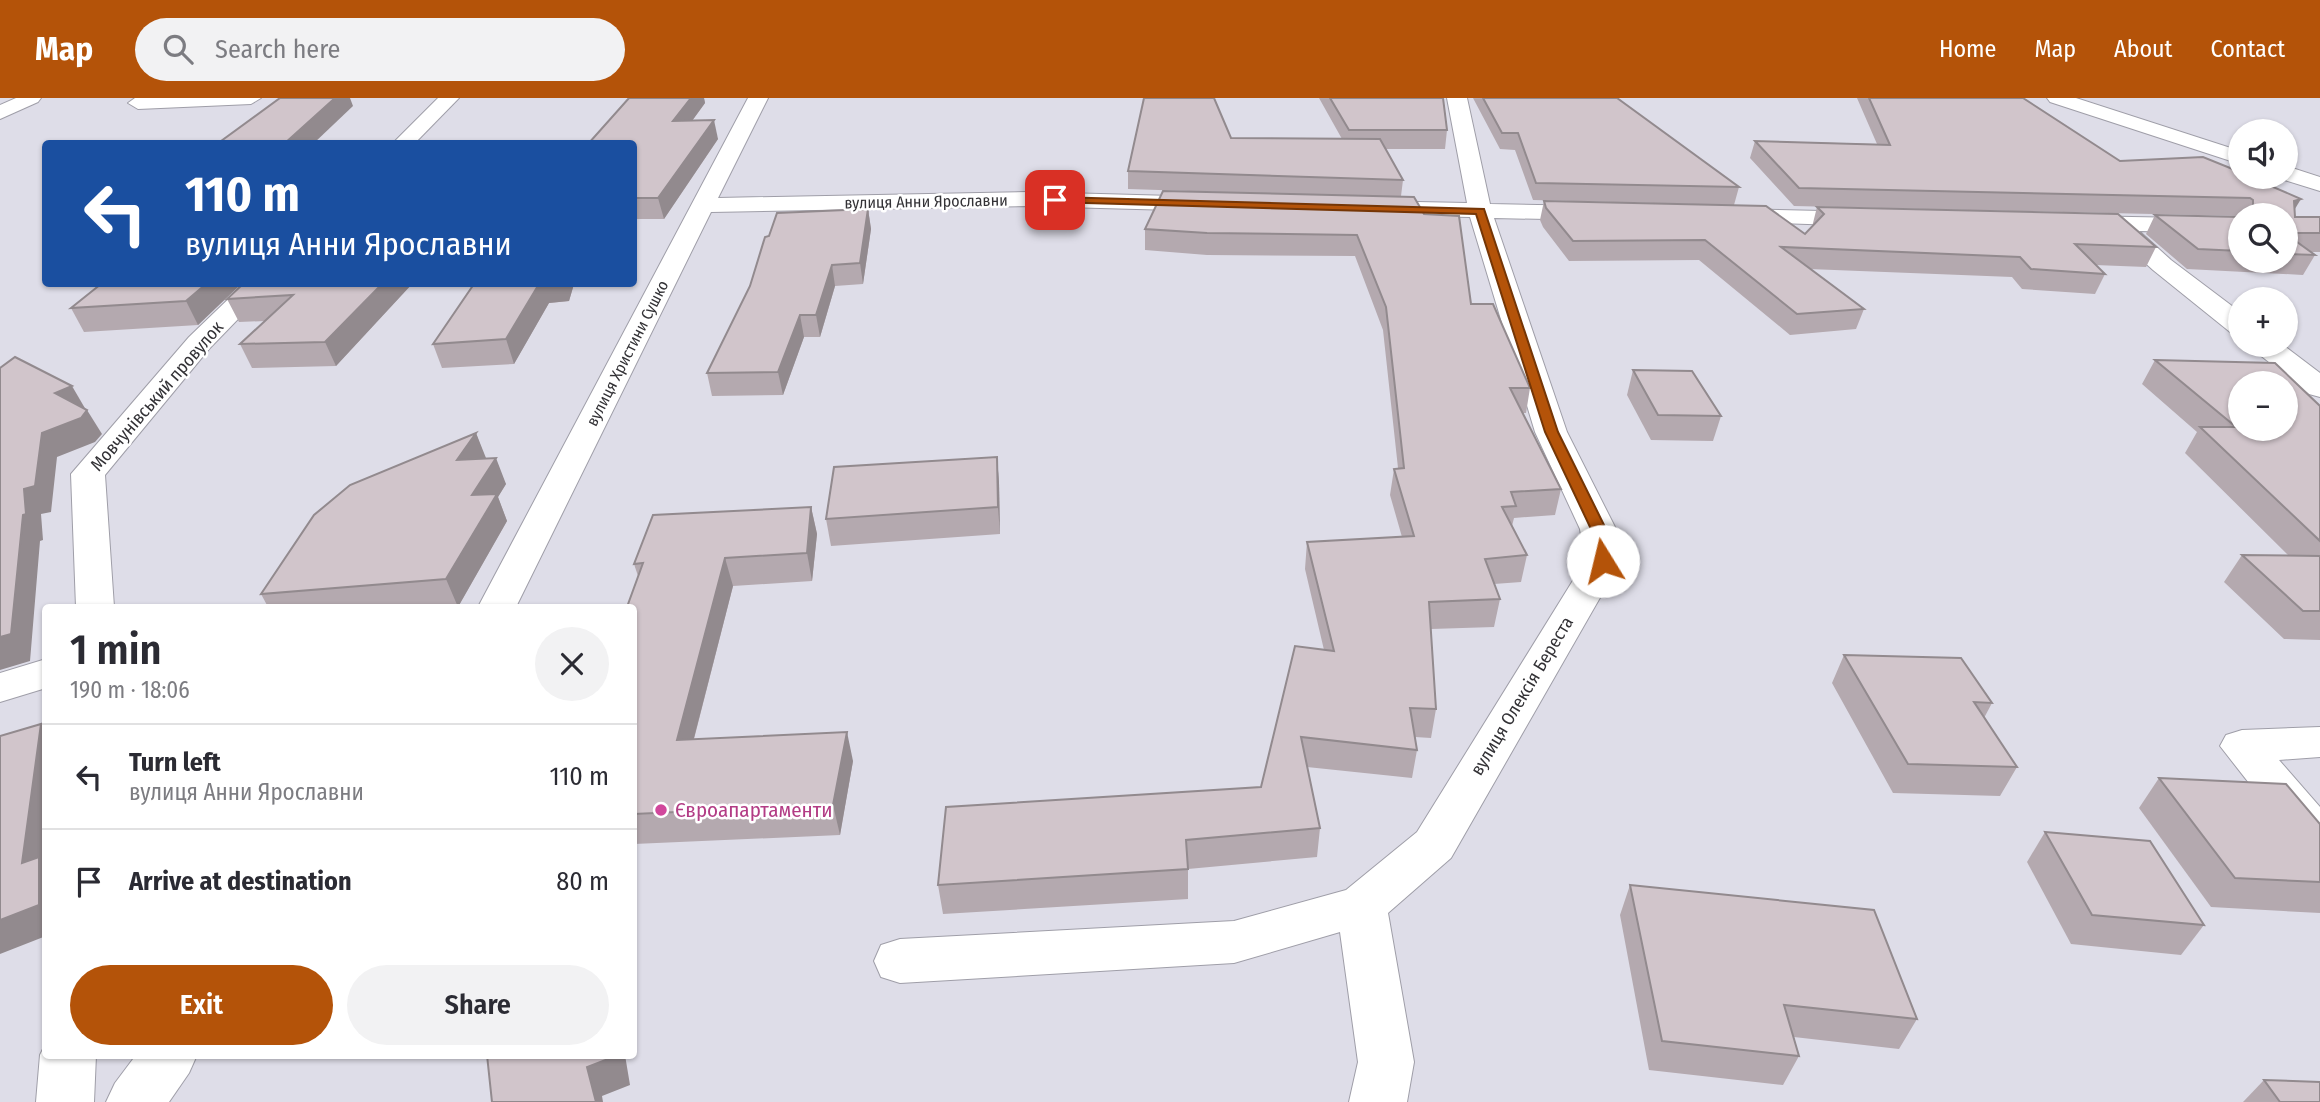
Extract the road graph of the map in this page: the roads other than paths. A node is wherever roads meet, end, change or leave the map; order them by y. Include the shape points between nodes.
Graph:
1 (31, 98) edge
2 (251, 98) edge
3 (449, 98) edge
4 (758, 98) edge
5 (1457, 98) edge
6 (2057, 98) edge
7 (138, 103) dead end
8 (0, 113) edge
9 (406, 140) edge
10 (2228, 154) edge
11 (2298, 177) edge
12 (2320, 184) edge
13 (1234, 204) edge
14 (704, 205) junction
15 (1343, 207) edge
16 (1480, 211) junction
17 (1619, 214) edge
18 (1702, 215) edge
19 (1896, 219) edge
20 (2062, 222) edge
21 (2117, 224) junction
22 (2228, 226) edge
23 (256, 287) edge
24 (2228, 316) edge
25 (2280, 357) edge
26 (2320, 388) edge
27 (95, 604) edge
28 (499, 604) edge
29 (42, 674) edge
30 (0, 688) edge
31 (2320, 742) edge
32 (2320, 839) edge
33 (1362, 906) junction
34 (900, 961) dead end
35 (68, 1059) edge
36 (166, 1059) edge
37 (65, 1102) edge
38 (135, 1102) edge
39 (1378, 1102) edge

1 - 8 street
2 - 7 street
3 - 9 street
4 - 14 street, вулиця Христини Сушко
5 - 16 street, вулиця Олексія Береста
6 - 10 street
11 - 12 street
13 - 14 street, вулиця Анни Ярославни via 1028,199
14 - 28 street, вулиця Христини Сушко
15 - 16 street
16 - 17 street
16 - 33 street, вулиця Олексія Береста via 1551,432 1598,529 1603,561 1434,845
18 - 19 street
20 - 21 street
21 - 22 street
21 - 24 street
23 - 27 street, Мовчунівський провулок via 199,343 88,474
25 - 26 street
29 - 30 street
31 - 32 street via 2242,746
33 - 34 street, вулиця Олексія Береста via 1234,942
33 - 39 street via 1386,1062
35 - 37 street
36 - 38 street

